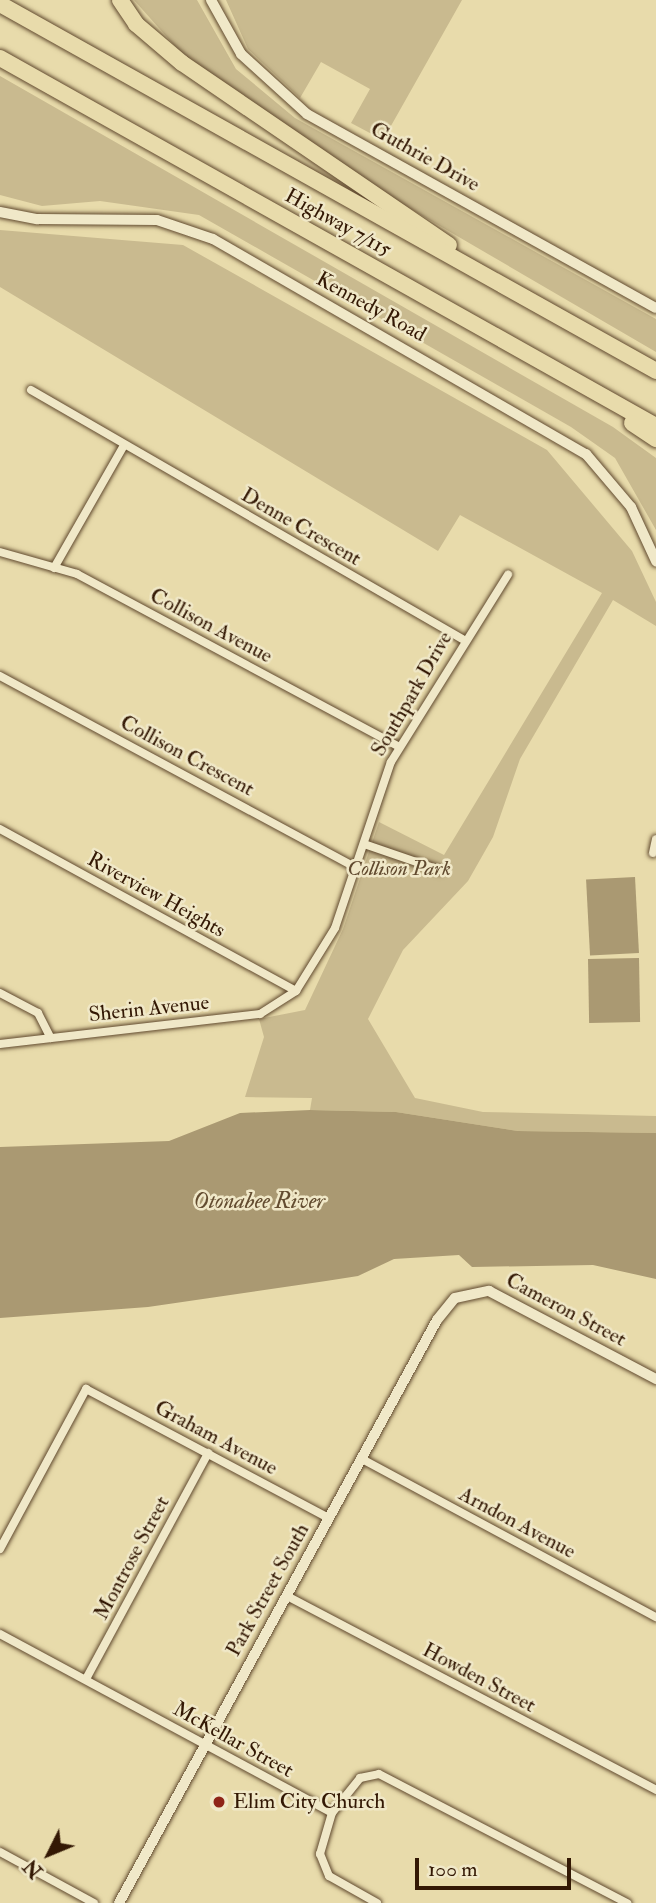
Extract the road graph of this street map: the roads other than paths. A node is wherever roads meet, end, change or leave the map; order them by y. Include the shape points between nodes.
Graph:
1 (120, 0) edge
2 (211, 0) edge
3 (3, 5) edge
4 (0, 58) edge
5 (0, 212) edge
6 (483, 274) junction
7 (656, 308) edge
8 (494, 335) junction
9 (656, 371) edge
10 (30, 390) dead end
11 (656, 426) edge
12 (656, 439) edge
13 (123, 447) junction
14 (0, 552) edge
15 (656, 561) edge
16 (54, 568) junction
17 (508, 575) dead end
18 (463, 639) junction
19 (0, 676) edge
20 (399, 747) junction
21 (0, 829) edge
22 (656, 839) edge
23 (365, 844) junction
24 (653, 853) dead end
25 (357, 868) junction
26 (440, 870) dead end
27 (296, 991) junction
28 (0, 993) edge
29 (51, 1038) junction
30 (0, 1044) edge
31 (455, 1298) joint
32 (656, 1378) edge
33 (208, 1453) junction
34 (362, 1459) junction
35 (329, 1518) junction
36 (0, 1549) edge
37 (287, 1596) junction
38 (656, 1617) edge
39 (0, 1634) edge
40 (86, 1679) junction
41 (204, 1744) junction
42 (656, 1790) edge
43 (332, 1813) junction
44 (0, 1852) edge
45 (94, 1903) edge
46 (119, 1903) edge
47 (377, 1903) edge
48 (627, 1903) edge

1 - 6 highway via 156,44 445,241
2 - 7 street, Guthrie Drive via 241,54 307,114
3 - 6 highway, Highway 7/115
4 - 8 highway, Highway 7/115
5 - 15 street, Kennedy Road via 37,219 157,220 213,239 586,454 631,507
6 - 9 highway, Highway 7/115
8 - 11 highway, Highway 7/115
8 - 12 highway
10 - 13 street, Denne Crescent
13 - 16 street
13 - 18 street, Denne Crescent
14 - 16 street, Collison Avenue
16 - 20 street, Collison Avenue via 77,574
17 - 18 street, Southpark Drive
18 - 20 street, Southpark Drive
19 - 25 street, Collison Crescent
20 - 23 street, Southpark Drive
21 - 27 street, Riverview Heights
22 - 24 street
23 - 25 street, Southpark Drive
23 - 26 street
25 - 27 street, Southpark Drive via 329,940
27 - 29 street, Sherin Avenue via 260,1014
28 - 29 street via 37,1013
29 - 30 street, Sherin Avenue
31 - 32 street, Cameron Street via 489,1291
31 - 34 street, Park Street South
33 - 35 street, Graham Avenue
33 - 36 street, Graham Avenue via 86,1389
33 - 40 street, Montrose Street
34 - 35 street, Park Street South
34 - 38 street, Arndon Avenue
35 - 37 street, Park Street South
37 - 41 street, Park Street South
37 - 42 street, Howden Street
39 - 40 street, McKellar Street
40 - 41 street, McKellar Street
41 - 43 street, McKellar Street
41 - 46 street, Park Street South
43 - 47 street via 320,1854 328,1876
43 - 48 street via 360,1778 379,1774
44 - 45 street

